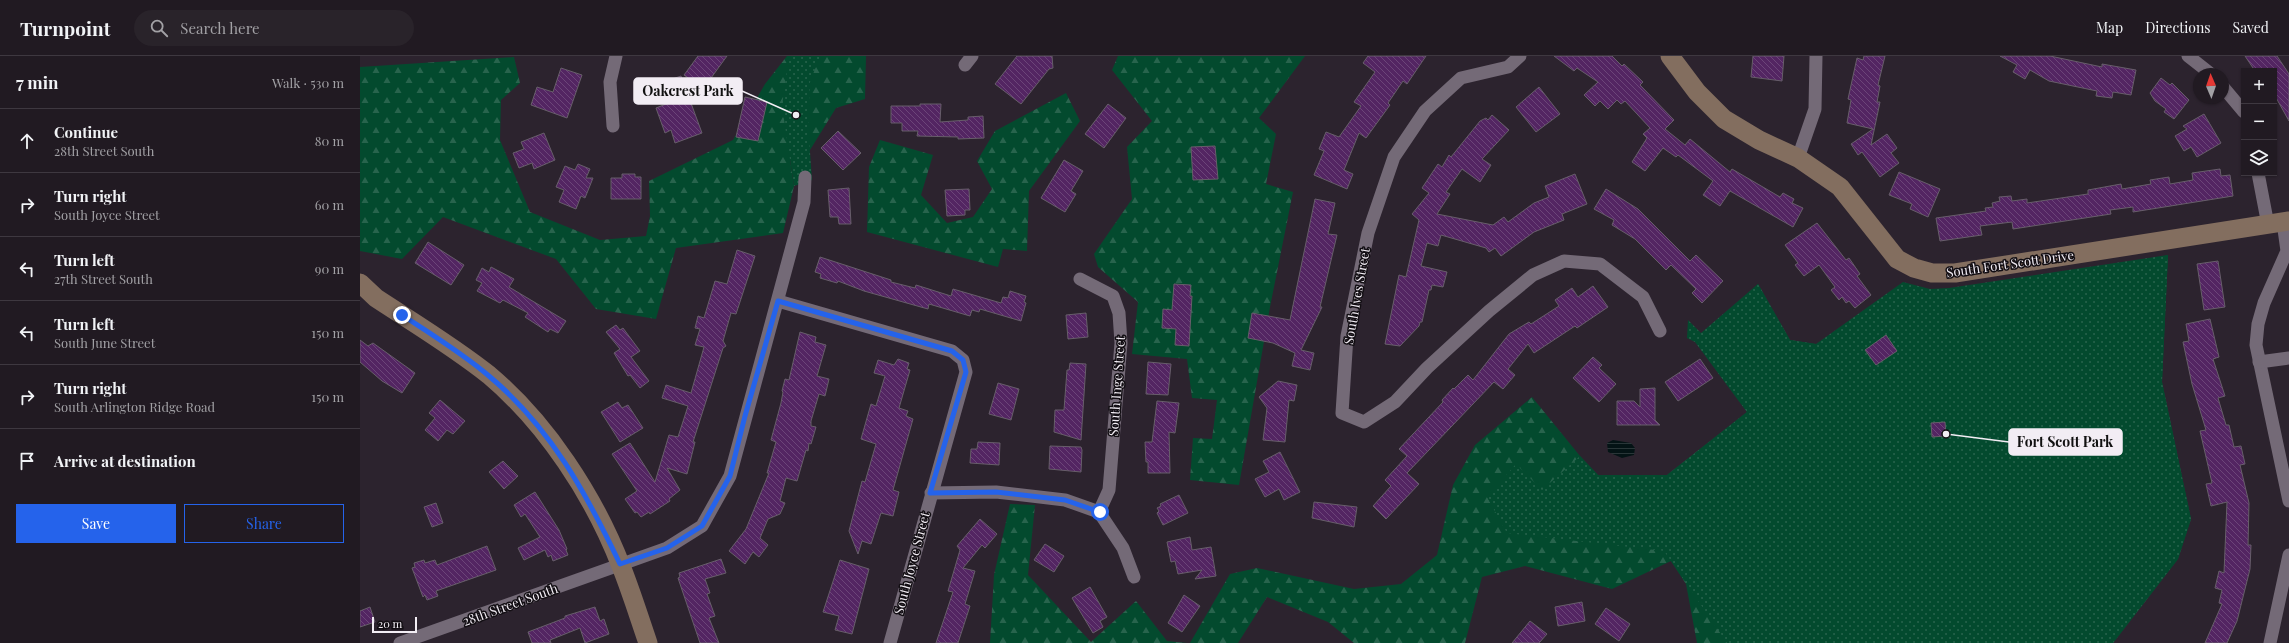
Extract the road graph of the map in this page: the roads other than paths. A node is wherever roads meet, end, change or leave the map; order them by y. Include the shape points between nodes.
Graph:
1 (618, 56) edge
2 (1520, 56) edge
3 (1670, 56) edge
4 (1816, 56) edge
5 (2188, 56) edge
6 (2203, 68) edge
7 (2229, 94) edge
8 (2241, 108) edge
9 (613, 126) dead end
10 (1798, 158) junction
11 (2259, 176) edge
12 (805, 177) dead end
13 (2280, 223) edge
14 (1080, 279) dead end
15 (360, 283) edge
16 (778, 301) junction
17 (1660, 331) dead end
18 (2289, 358) edge
19 (2259, 362) junction
20 (930, 493) junction
21 (2289, 501) edge
22 (1100, 512) junction
23 (2289, 555) edge
24 (620, 564) junction
25 (1134, 577) dead end
26 (400, 643) edge
27 (648, 643) edge
28 (890, 643) edge
29 (2270, 643) edge

1 - 9 street via 610,82
2 - 17 street, South Ives Street via 1508,67 1461,78 1425,111 1394,157 1368,233 1347,336 1342,413 1364,422 1395,402 1489,311 1533,275 1564,261 1600,264 1643,297
3 - 10 street, South Fort Scott Drive via 1697,92 1724,119 1759,140
4 - 10 street via 1815,109
5 - 6 street
7 - 8 street
10 - 13 street, South Fort Scott Drive via 1840,187 1897,259 1914,268 1932,273 1956,272
11 - 13 street
12 - 16 street, 28th Street South via 804,202
13 - 19 street via 2286,251 2258,324 2256,345
14 - 22 street, South Inge Street via 1114,296 1119,313 1121,343 1109,490
15 - 24 street via 376,298 489,376 538,425 577,478
16 - 20 street, South Joyce Street via 952,351 963,360 966,372
16 - 24 street, 28th Street South via 730,476 702,526 667,548
18 - 19 street
19 - 21 street
20 - 22 street via 996,492 1065,500
20 - 28 street, South Joyce Street
22 - 25 street via 1123,548
23 - 29 street
24 - 26 street, 28th Street South
24 - 27 street

